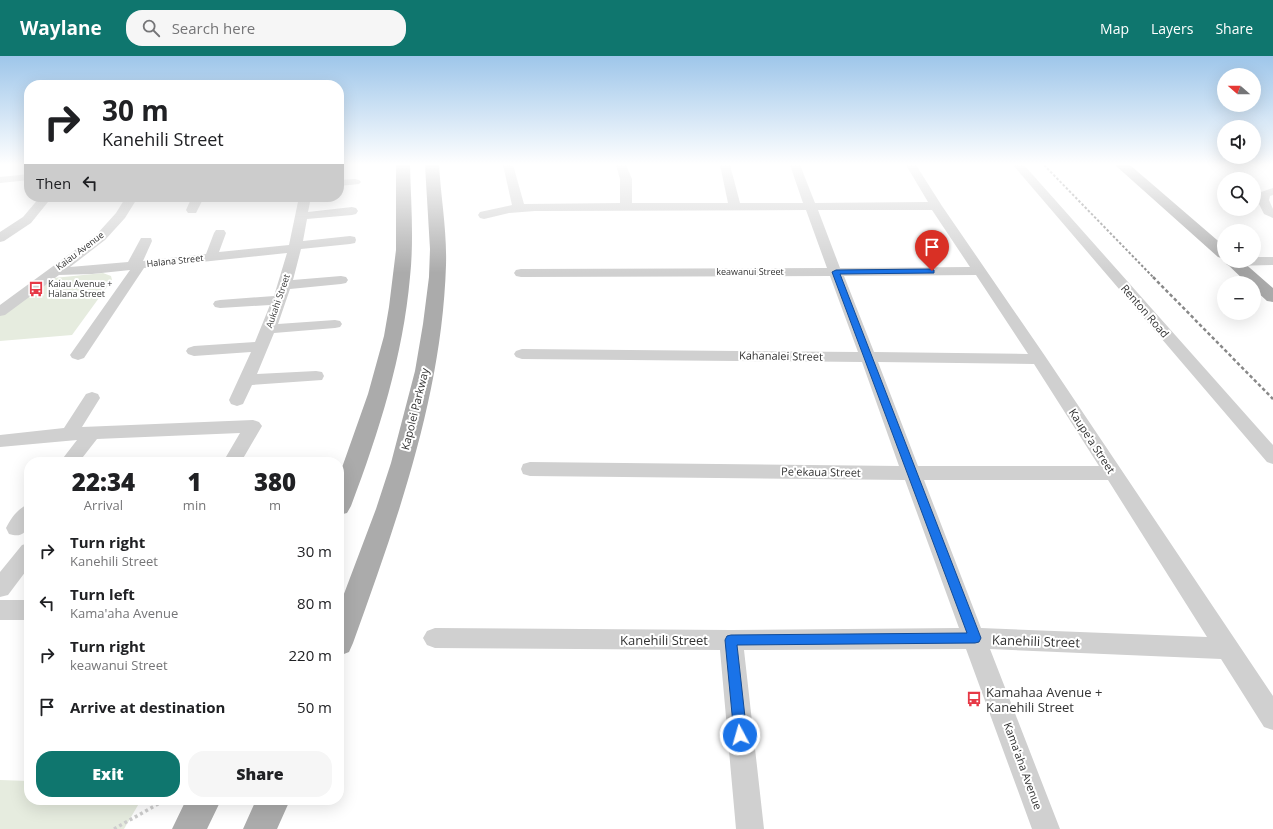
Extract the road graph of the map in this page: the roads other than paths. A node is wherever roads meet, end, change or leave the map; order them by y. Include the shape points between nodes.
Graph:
1 (404, 201) edge
2 (435, 201) edge
3 (517, 201) edge
4 (626, 201) edge
5 (734, 201) edge
6 (809, 201) edge
7 (933, 201) edge
8 (1050, 201) edge
9 (1163, 201) edge
10 (1264, 201) edge
11 (42, 202) edge
12 (129, 202) edge
13 (196, 202) edge
14 (304, 202) edge
15 (811, 206) junction
16 (936, 206) junction
17 (626, 207) junction
18 (735, 207) junction
19 (519, 208) junction
20 (192, 210) dead end
21 (352, 211) dead end
22 (1273, 214) edge
23 (484, 215) dead end
24 (301, 216) junction
25 (220, 233) dead end
26 (0, 238) edge
27 (350, 240) dead end
28 (146, 241) dead end
29 (295, 247) junction
30 (1217, 248) edge
31 (211, 257) junction
32 (1261, 261) edge
33 (1273, 261) edge
34 (137, 266) junction
35 (1240, 268) edge
36 (55, 271) junction
37 (979, 271) junction
38 (836, 272) junction
39 (521, 273) dead end
40 (341, 280) dead end
41 (285, 285) junction
42 (1273, 297) edge
43 (280, 300) junction
44 (220, 304) dead end
45 (0, 312) edge
46 (335, 324) dead end
47 (268, 330) junction
48 (261, 346) junction
49 (194, 351) dead end
50 (522, 354) dead end
51 (78, 355) dead end
52 (868, 357) junction
53 (1039, 359) junction
54 (316, 376) dead end
55 (246, 380) junction
56 (92, 398) dead end
57 (237, 400) dead end
58 (92, 433) junction
59 (69, 434) junction
60 (0, 441) edge
61 (73, 457) edge
62 (235, 457) edge
63 (1273, 457) edge
64 (530, 469) dead end
65 (912, 473) junction
66 (1112, 473) junction
67 (344, 492) edge
68 (24, 518) edge
69 (16, 528) dead end
70 (24, 557) edge
71 (0, 588) edge
72 (0, 610) edge
73 (24, 610) edge
74 (344, 630) edge
75 (435, 638) dead end
76 (975, 638) junction
77 (731, 640) junction
78 (1228, 649) junction
79 (1273, 718) edge
80 (201, 805) edge
81 (270, 805) edge
82 (189, 829) edge
83 (260, 829) edge
84 (750, 829) edge
85 (1046, 829) edge

1 - 67 main road via 404,249 397,312 378,393
2 - 74 main road, Kapolei Parkway via 437,275 428,354 408,442 390,502
3 - 19 street
4 - 17 street
5 - 18 street
6 - 15 street, Kama'aha Avenue
7 - 16 street, Kaupe'a Street
8 - 63 street, Renton Road
9 - 30 main road
10 - 22 street
11 - 26 street via 27,220
12 - 36 street, Kaiau Avenue via 109,229
13 - 20 street
14 - 24 street, Aukahi Street
15 - 16 street
15 - 18 street
15 - 38 street, Kama'aha Avenue
16 - 37 street, Kaupe'a Street
17 - 18 street
17 - 19 street
19 - 23 street
21 - 24 street
24 - 29 street, Aukahi Street
25 - 31 street
27 - 29 street, Halana Street
28 - 34 street
29 - 31 street, Halana Street
29 - 41 street, Aukahi Street
31 - 34 street, Halana Street
32 - 33 street
34 - 36 street, Halana Street
34 - 51 street
35 - 42 main road
36 - 45 street, Kaiau Avenue
37 - 38 street, keawanui Street
37 - 53 street, Kaupe'a Street
38 - 39 street, keawanui Street
38 - 52 street, Kama'aha Avenue
40 - 41 street
41 - 43 street, Aukahi Street
43 - 44 street
43 - 47 street, Aukahi Street
46 - 47 street
47 - 48 street, Aukahi Street
48 - 49 street
48 - 55 street, Aukahi Street
50 - 52 street, Kahanalei Street
52 - 53 street, Kahanalei Street
52 - 65 street, Kama'aha Avenue
53 - 66 street, Kaupe'a Street
54 - 55 street
55 - 57 street, Aukahi Street
56 - 59 street
58 - 59 street
58 - 61 street
58 - 62 street via 253,426
59 - 60 street
64 - 65 street, Pe'ekaua Street
65 - 66 street, Pe'ekaua Street
65 - 76 street, Kama'aha Avenue
66 - 78 street, Kaupe'a Street
68 - 69 street
70 - 71 street
72 - 73 street
75 - 77 street, Kanehili Street
76 - 77 street, Kanehili Street
76 - 78 street, Kanehili Street
76 - 85 street, Kama'aha Avenue
77 - 84 street
78 - 79 street, Kaupe'a Street
80 - 82 main road
81 - 83 main road

